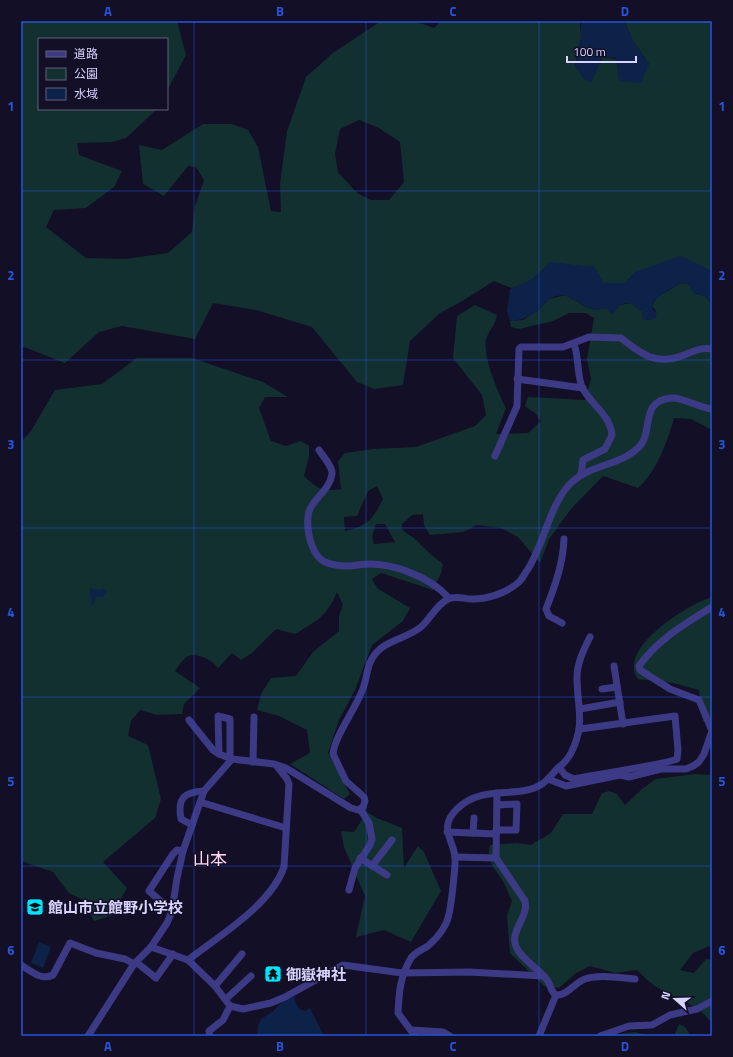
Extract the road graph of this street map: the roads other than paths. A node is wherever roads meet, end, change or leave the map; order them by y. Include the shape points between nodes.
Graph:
1 (574, 344) junction
2 (712, 349) edge
3 (517, 379) junction
4 (583, 388) junction
5 (712, 409) edge
6 (319, 450) dead end
7 (496, 456) dead end
8 (581, 475) junction
9 (564, 539) dead end
10 (449, 598) junction
11 (712, 607) edge
12 (562, 623) dead end
13 (590, 636) dead end
14 (614, 666) dead end
15 (617, 687) junction
16 (602, 689) dead end
17 (620, 702) junction
18 (580, 708) junction
19 (254, 717) dead end
20 (190, 720) dead end
21 (623, 724) junction
22 (580, 729) junction
23 (710, 745) edge
24 (220, 754) junction
25 (231, 759) junction
26 (253, 762) junction
27 (274, 764) junction
28 (559, 767) junction
29 (548, 779) junction
30 (204, 791) junction
31 (497, 792) junction
32 (200, 802) junction
33 (498, 805) junction
34 (360, 809) junction
35 (474, 818) dead end
36 (192, 825) junction
37 (286, 828) junction
38 (447, 832) junction
39 (496, 832) junction
40 (473, 833) junction
41 (392, 840) dead end
42 (183, 851) junction
43 (455, 857) junction
44 (360, 858) junction
45 (496, 858) junction
46 (372, 866) junction
47 (387, 875) dead end
48 (349, 890) dead end
49 (172, 911) junction
50 (151, 947) junction
51 (173, 954) junction
52 (242, 954) dead end
53 (188, 960) junction
54 (135, 963) junction
55 (21, 965) edge
56 (402, 973) junction
57 (251, 976) dead end
58 (543, 976) junction
59 (635, 979) dead end
60 (215, 986) junction
61 (556, 995) junction
62 (226, 998) junction
63 (712, 1001) edge
64 (230, 1006) junction
65 (413, 1033) edge
66 (88, 1036) edge
67 (210, 1036) edge
68 (450, 1036) edge
69 (539, 1036) edge
70 (600, 1036) edge

1 - 2 street via 589,337 621,338 632,349 642,354 666,359 699,349
1 - 3 street via 556,347 521,346
1 - 4 street
3 - 4 street
3 - 7 street via 517,406
4 - 8 street via 598,406 610,426 612,435 605,449 583,460
5 - 8 street via 672,398 660,402 652,408 641,446 618,462 601,465
6 - 10 street via 332,473 325,491 309,511 307,530 314,553 324,562 348,567 364,564 404,569 440,588
8 - 10 street via 569,485 557,505 536,556 520,581 498,594 483,598
9 - 12 street via 564,552 558,577 546,609 549,616
10 - 34 street via 438,606 420,628 382,647 373,657 356,706 337,740 333,754 346,781 364,796 365,801
11 - 23 street via 666,636 646,655 639,666 640,670 670,689 699,700 712,731
13 - 18 street via 578,664
14 - 15 street
15 - 16 street
15 - 17 street
17 - 18 street
17 - 21 street
18 - 22 street
19 - 26 street
20 - 24 street via 213,750
21 - 22 street
21 - 28 street via 675,716 677,759 673,762 574,779 565,775
22 - 28 street via 571,754
23 - 29 street via 699,762 686,769 661,769 630,777 620,775 566,786
24 - 25 street
24 - 25 street via 218,716 230,719
25 - 26 street
25 - 30 street
26 - 27 street
27 - 34 street via 286,768 351,808
27 - 37 street via 289,784
28 - 29 street
29 - 31 street via 541,785 531,788
30 - 32 street
30 - 36 street via 182,797 181,819
31 - 33 street
31 - 38 street via 486,794 458,808 452,815
32 - 36 street
32 - 37 street
33 - 39 street
33 - 39 street via 517,804 516,830
34 - 44 street via 369,823 372,839
35 - 40 street
36 - 42 street
37 - 53 street via 282,874 263,900 234,926
38 - 40 street
38 - 43 street
39 - 40 street
39 - 45 street
41 - 46 street
42 - 49 street
42 - 49 street via 177,850 173,854 150,891
43 - 45 street
43 - 56 street via 450,914 446,923 434,940 411,957 407,969
44 - 46 street
44 - 48 street
45 - 58 street via 526,908 515,943 519,951
46 - 47 street
49 - 50 street
50 - 51 street
50 - 54 street
51 - 53 street
51 - 54 street via 156,978
52 - 60 street
53 - 60 street
54 - 55 street via 70,943 53,975 48,978 40,977
54 - 66 street
56 - 58 street via 468,972
56 - 64 street via 343,965 271,1003 243,1009
56 - 65 street via 398,1013
57 - 62 street
58 - 61 street
59 - 61 street via 594,977 585,979 561,996
60 - 62 street
61 - 69 street
62 - 64 street
63 - 70 street via 697,1009 670,1015 652,1025 629,1026
64 - 67 street via 223,1020 209,1031
65 - 68 street via 443,1032

